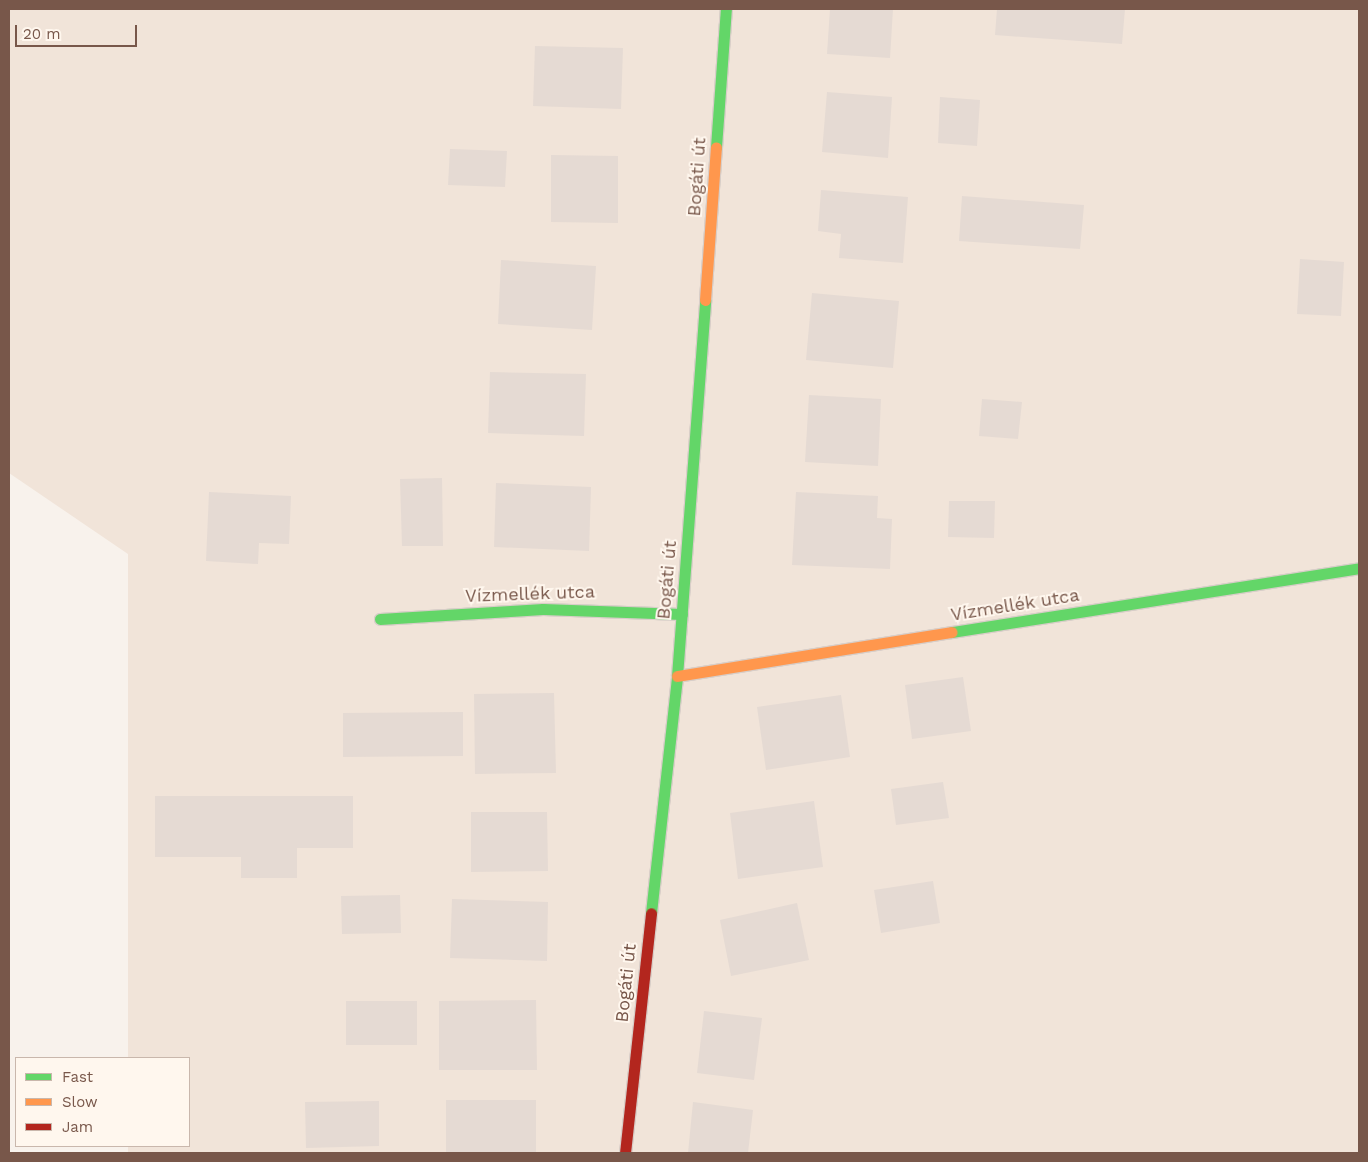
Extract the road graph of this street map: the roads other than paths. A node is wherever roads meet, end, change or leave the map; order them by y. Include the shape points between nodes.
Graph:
1 (726, 9) edge
2 (1359, 568) edge
3 (682, 614) junction
4 (380, 619) dead end
5 (677, 676) junction
6 (625, 1153) edge

1 - 3 street, Bogáti út
2 - 5 street, Vízmellék utca
3 - 4 street, Vízmellék utca via 542,609
3 - 5 street, Bogáti út
5 - 6 street, Bogáti út

